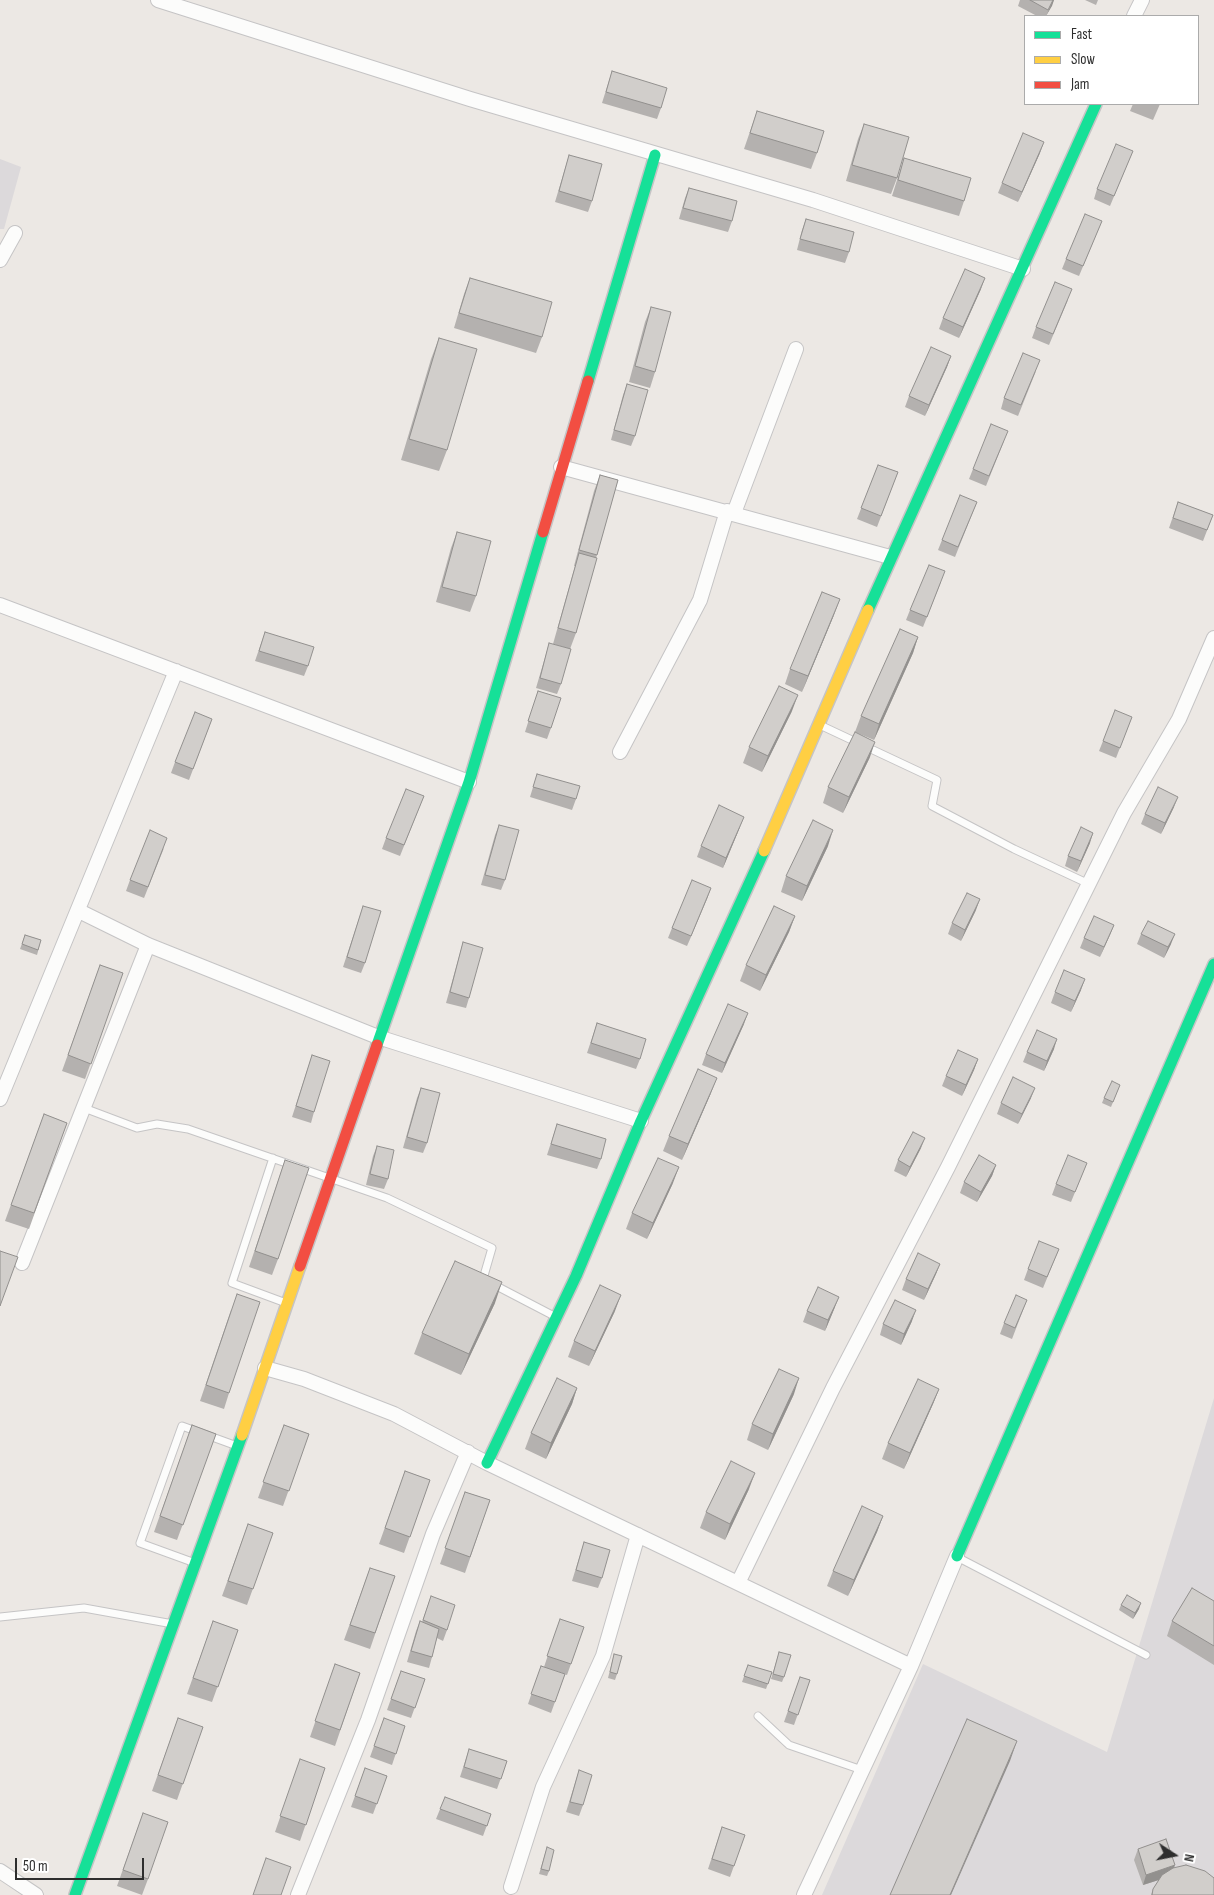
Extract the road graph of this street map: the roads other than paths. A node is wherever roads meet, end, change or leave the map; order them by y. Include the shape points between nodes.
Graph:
1 (158, 0) edge
2 (1142, 0) edge
3 (1134, 15) edge
4 (1096, 105) edge
5 (655, 156) junction
6 (15, 233) dead end
7 (0, 260) edge
8 (1023, 269) junction
9 (796, 349) dead end
10 (561, 467) junction
11 (731, 512) junction
12 (890, 557) junction
13 (0, 605) edge
14 (1214, 638) edge
15 (176, 671) junction
16 (819, 725) junction
17 (620, 752) dead end
18 (469, 782) junction
19 (1089, 884) junction
20 (78, 911) junction
21 (148, 945) junction
22 (1214, 964) edge
23 (378, 1037) junction
24 (0, 1099) edge
25 (84, 1108) junction
26 (642, 1121) junction
27 (273, 1158) junction
28 (332, 1180) junction
29 (22, 1263) dead end
30 (288, 1304) junction
31 (557, 1318) junction
32 (265, 1368) junction
33 (238, 1446) junction
34 (468, 1452) junction
35 (487, 1463) junction
36 (638, 1535) junction
37 (957, 1556) junction
38 (195, 1564) junction
39 (738, 1583) junction
40 (0, 1617) edge
41 (173, 1624) junction
42 (1146, 1655) dead end
43 (911, 1666) junction
44 (758, 1716) dead end
45 (862, 1770) junction
46 (0, 1871) edge
47 (509, 1891) edge
48 (36, 1895) edge
49 (75, 1895) edge
50 (298, 1895) edge
51 (804, 1895) edge

1 - 5 street
2 - 3 street
4 - 8 street
5 - 8 street via 813,200
5 - 10 street
6 - 7 street
8 - 12 street
9 - 11 street
10 - 11 street
10 - 18 street
11 - 12 street
11 - 17 street via 700,600
12 - 16 street
13 - 15 street
14 - 19 street via 1178,719 1124,813
15 - 18 street
15 - 20 street
16 - 19 lane via 937,780 932,806
16 - 26 street
18 - 23 street
19 - 39 street via 833,1388
20 - 21 street
20 - 24 street
21 - 23 street
21 - 25 street
22 - 37 street
23 - 26 street
23 - 28 street
25 - 27 lane via 137,1128 157,1124 188,1129
25 - 29 street
26 - 31 street
27 - 28 lane
27 - 30 lane via 232,1283
28 - 30 street
28 - 31 lane via 387,1198 492,1248 483,1279
30 - 32 street
31 - 35 street
32 - 33 street
32 - 34 street via 304,1379 394,1414
33 - 38 street
33 - 38 lane via 182,1426 140,1544
34 - 35 street
34 - 50 street via 434,1534 368,1720
35 - 36 street
36 - 39 street
36 - 47 street via 602,1656 543,1787
37 - 42 lane
37 - 43 street
38 - 41 street
39 - 43 street
40 - 41 lane via 84,1608
41 - 49 street
43 - 45 street
44 - 45 lane via 789,1746
45 - 51 street
46 - 48 street

